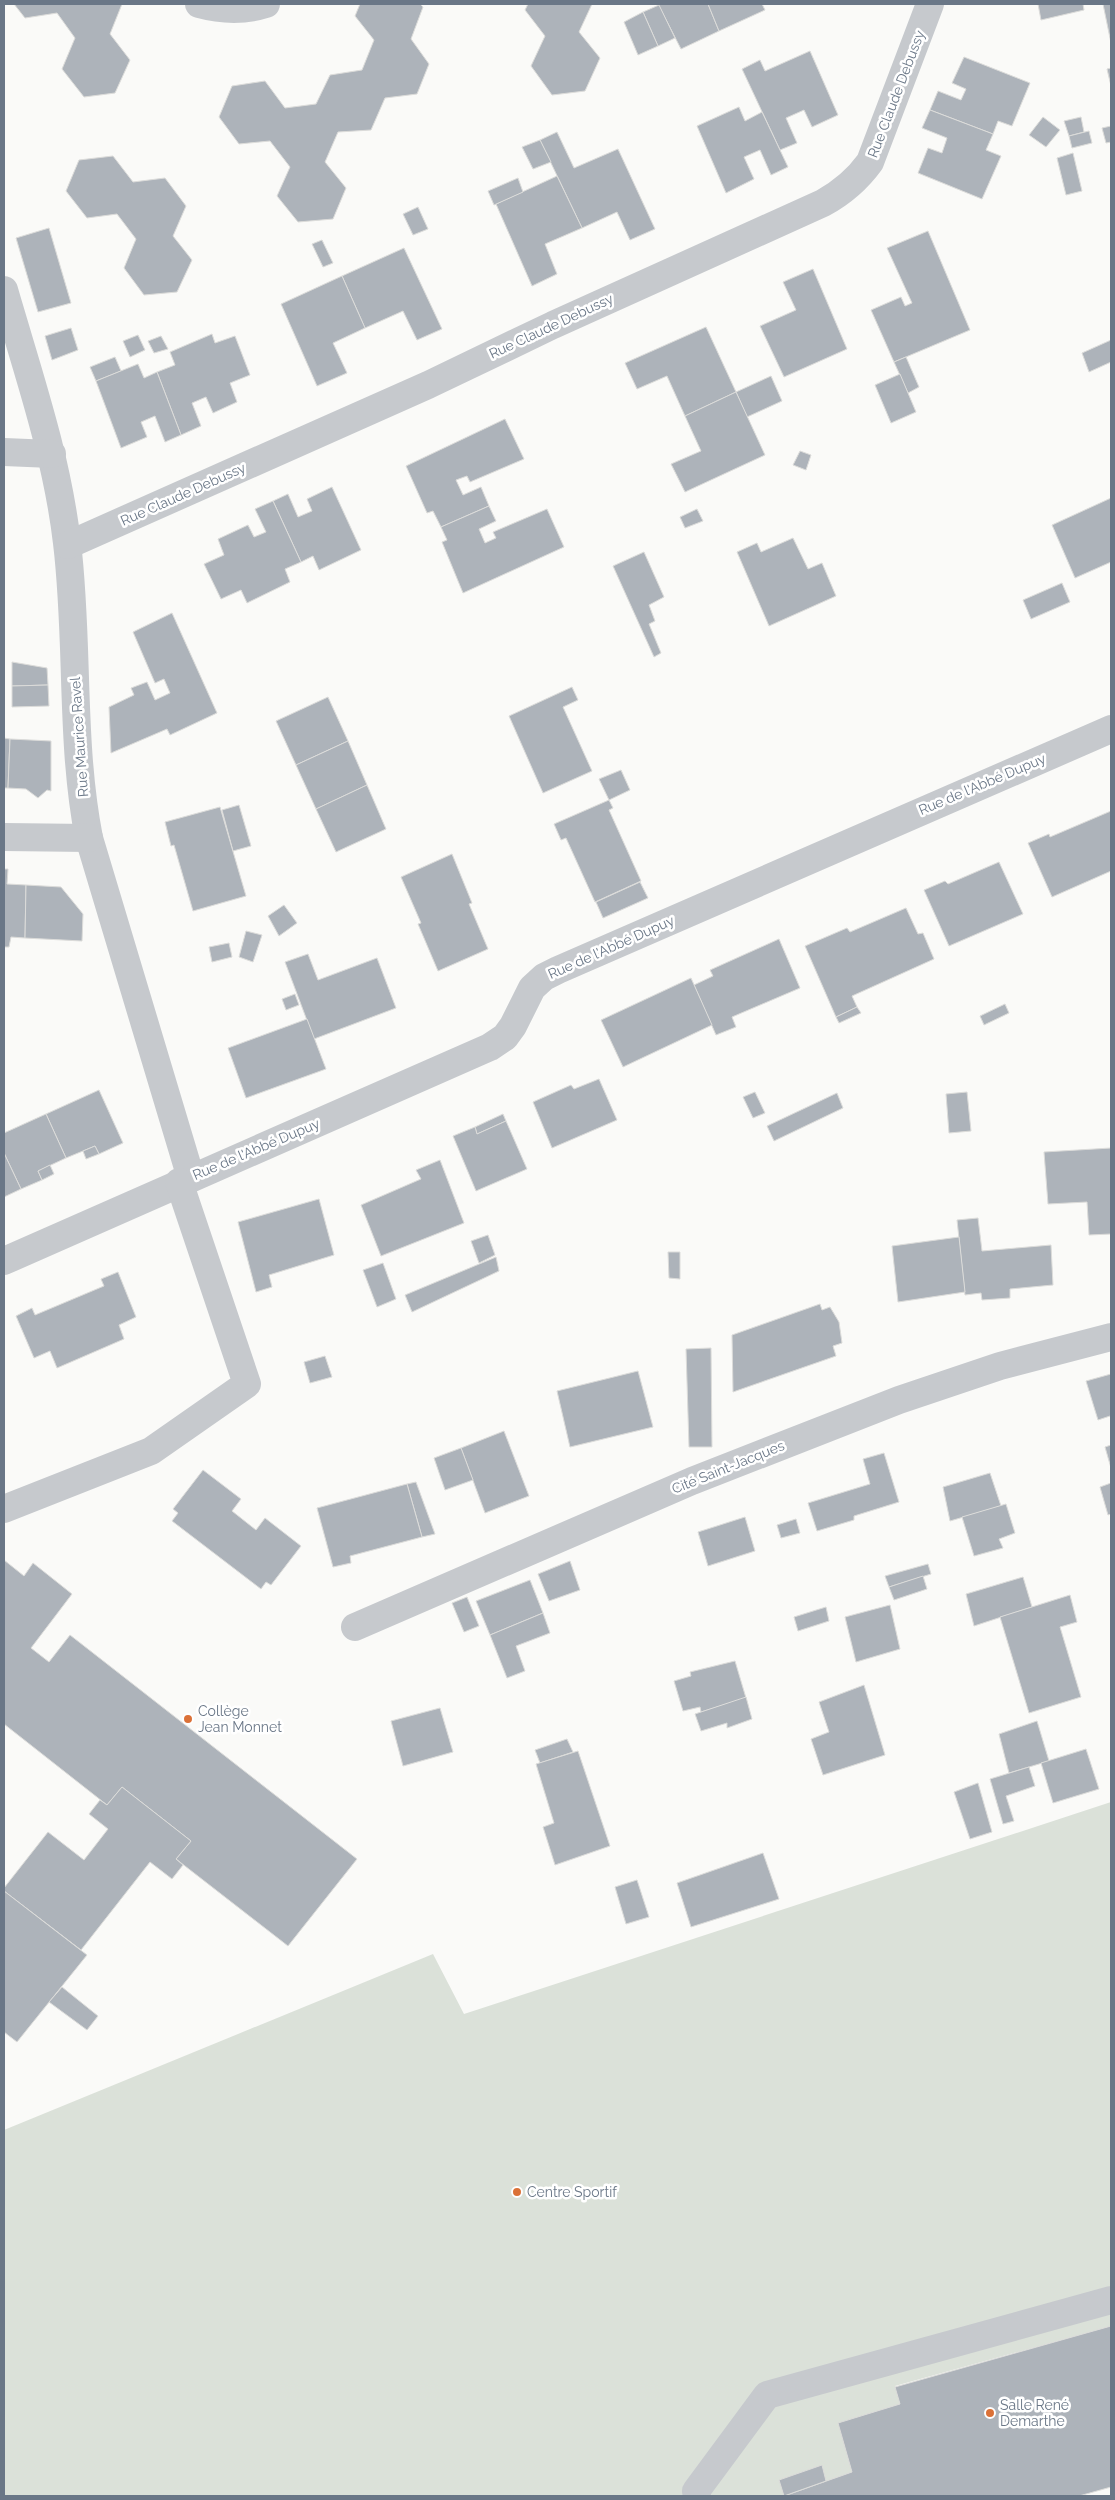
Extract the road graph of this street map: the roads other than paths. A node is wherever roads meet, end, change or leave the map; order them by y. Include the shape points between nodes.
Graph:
1 (199, 4) edge
2 (266, 4) edge
3 (930, 4) edge
4 (4, 290) edge
5 (4, 452) edge
6 (52, 454) junction
7 (68, 545) junction
8 (1111, 729) edge
9 (4, 837) edge
10 (89, 838) junction
11 (185, 1180) junction
12 (4, 1261) edge
13 (1111, 1337) edge
14 (4, 1509) edge
15 (355, 1627) dead end
16 (1111, 2300) edge
17 (697, 2496) edge

1 - 2 street via 231,10
3 - 7 street, Rue Claude Debussy via 870,162 844,191 428,385
4 - 6 street, Rue Maurice Ravel
5 - 6 street
6 - 7 street, Rue Maurice Ravel
7 - 10 street, Rue Maurice Ravel via 80,788
8 - 11 street, Rue de l'Abbé Dupuy via 558,970 532,988 505,1037 490,1048
9 - 10 street
10 - 11 street, Rue Maurice Ravel
11 - 12 street, Rue de l'Abbé Dupuy
11 - 14 street, Rue Maurice Ravel via 247,1384 151,1451
13 - 15 street, Cité Saint-Jacques via 1000,1366 899,1400 692,1481
16 - 17 street via 767,2395 696,2492

